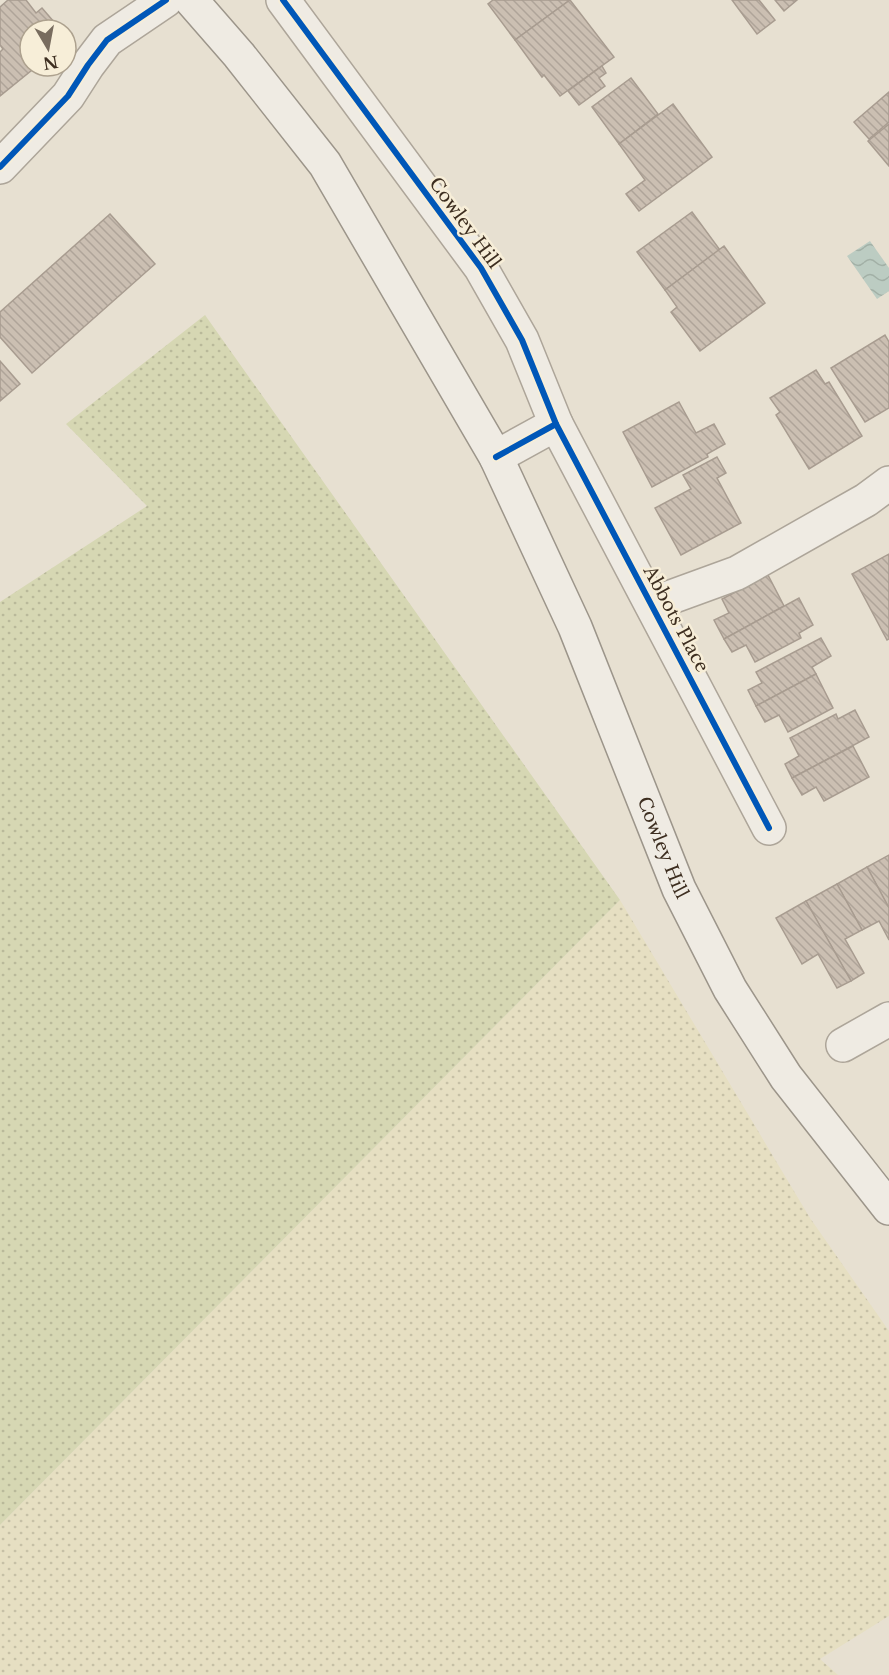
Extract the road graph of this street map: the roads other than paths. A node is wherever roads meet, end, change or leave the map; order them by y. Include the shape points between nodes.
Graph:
1 (166, 0) edge
2 (191, 0) edge
3 (283, 0) edge
4 (0, 167) edge
5 (556, 424) junction
6 (496, 457) junction
7 (889, 483) edge
8 (652, 604) junction
9 (768, 828) dead end
10 (889, 1019) edge
11 (843, 1046) dead end
12 (889, 1208) edge

1 - 4 street via 107,40 68,96
2 - 6 street, Cowley Hill via 325,164
3 - 5 street, Cowley Hill via 481,268 522,340
5 - 6 street
5 - 8 street, Abbots Place
6 - 12 street, Cowley Hill via 575,627 679,889 730,989 786,1077
7 - 8 street, Abbots Place via 737,573
8 - 9 street, Abbots Place
10 - 11 street

